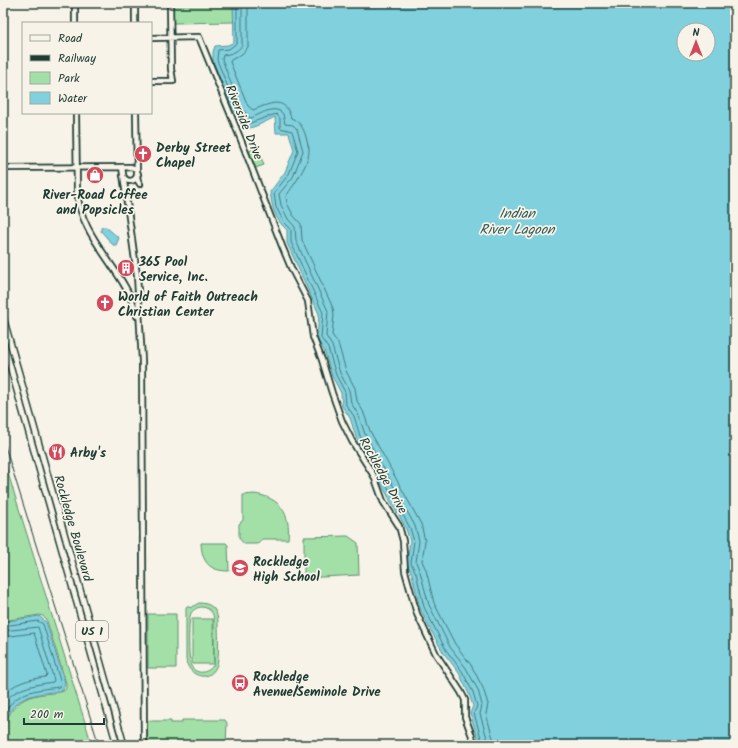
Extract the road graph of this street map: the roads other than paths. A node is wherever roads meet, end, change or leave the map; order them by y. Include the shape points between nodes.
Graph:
1 (75, 3) edge
2 (135, 3) edge
3 (170, 3) edge
4 (75, 22) edge
5 (135, 22) edge
6 (152, 38) edge
7 (170, 38) junction
8 (152, 81) edge
9 (76, 114) edge
10 (136, 114) edge
11 (137, 162) junction
12 (76, 167) junction
13 (122, 167) junction
14 (130, 167) junction
15 (3, 168) edge
16 (123, 175) junction
17 (137, 175) junction
18 (131, 181) junction
19 (125, 187) junction
20 (270, 215) joint
21 (138, 296) junction
22 (132, 303) junction
23 (3, 317) edge
24 (139, 327) junction
25 (3, 341) edge
26 (17, 391) junction
27 (27, 400) junction
28 (58, 534) junction
29 (67, 543) junction
30 (63, 554) junction
31 (73, 562) junction
32 (94, 664) junction
33 (104, 675) junction
34 (98, 679) junction
35 (108, 687) junction
36 (117, 745) edge
37 (124, 745) edge
38 (144, 745) edge
39 (474, 745) edge

1 - 4 street
2 - 5 street
3 - 7 street
6 - 7 street
7 - 8 street via 172,81
7 - 20 street, Riverside Drive via 199,37
9 - 12 street
10 - 11 street
11 - 14 street
11 - 17 street
12 - 13 street
12 - 15 street
12 - 22 street via 77,193 82,215 89,232 113,267
13 - 14 street
13 - 16 street
14 - 16 street via 124,170
14 - 17 street via 136,169
16 - 18 street via 126,180
16 - 19 street
17 - 18 street
17 - 18 street via 140,184
18 - 19 street
19 - 21 street
20 - 39 street, Rockledge Drive via 292,270 308,301 312,337 342,421 374,476 383,501 399,526 405,571 417,614 436,654 465,700 465,717
21 - 22 street
21 - 24 street
22 - 24 street
23 - 27 main road, Rockledge Boulevard / US 1
24 - 38 street via 142,361
25 - 26 main road, Rockledge Boulevard / US 1
26 - 27 main road
26 - 28 main road, Rockledge Boulevard / US 1
27 - 29 main road, Rockledge Boulevard / US 1
28 - 29 main road
28 - 30 main road, Rockledge Boulevard / US 1
29 - 31 main road, Rockledge Boulevard / US 1
30 - 31 main road
30 - 32 main road, Rockledge Boulevard / US 1
31 - 33 main road, Rockledge Boulevard / US 1
32 - 33 main road
32 - 34 main road, Rockledge Boulevard / US 1
33 - 35 main road, Rockledge Boulevard / US 1
34 - 35 main road
34 - 36 main road, Rockledge Boulevard / US 1
35 - 37 main road, Rockledge Boulevard / US 1

